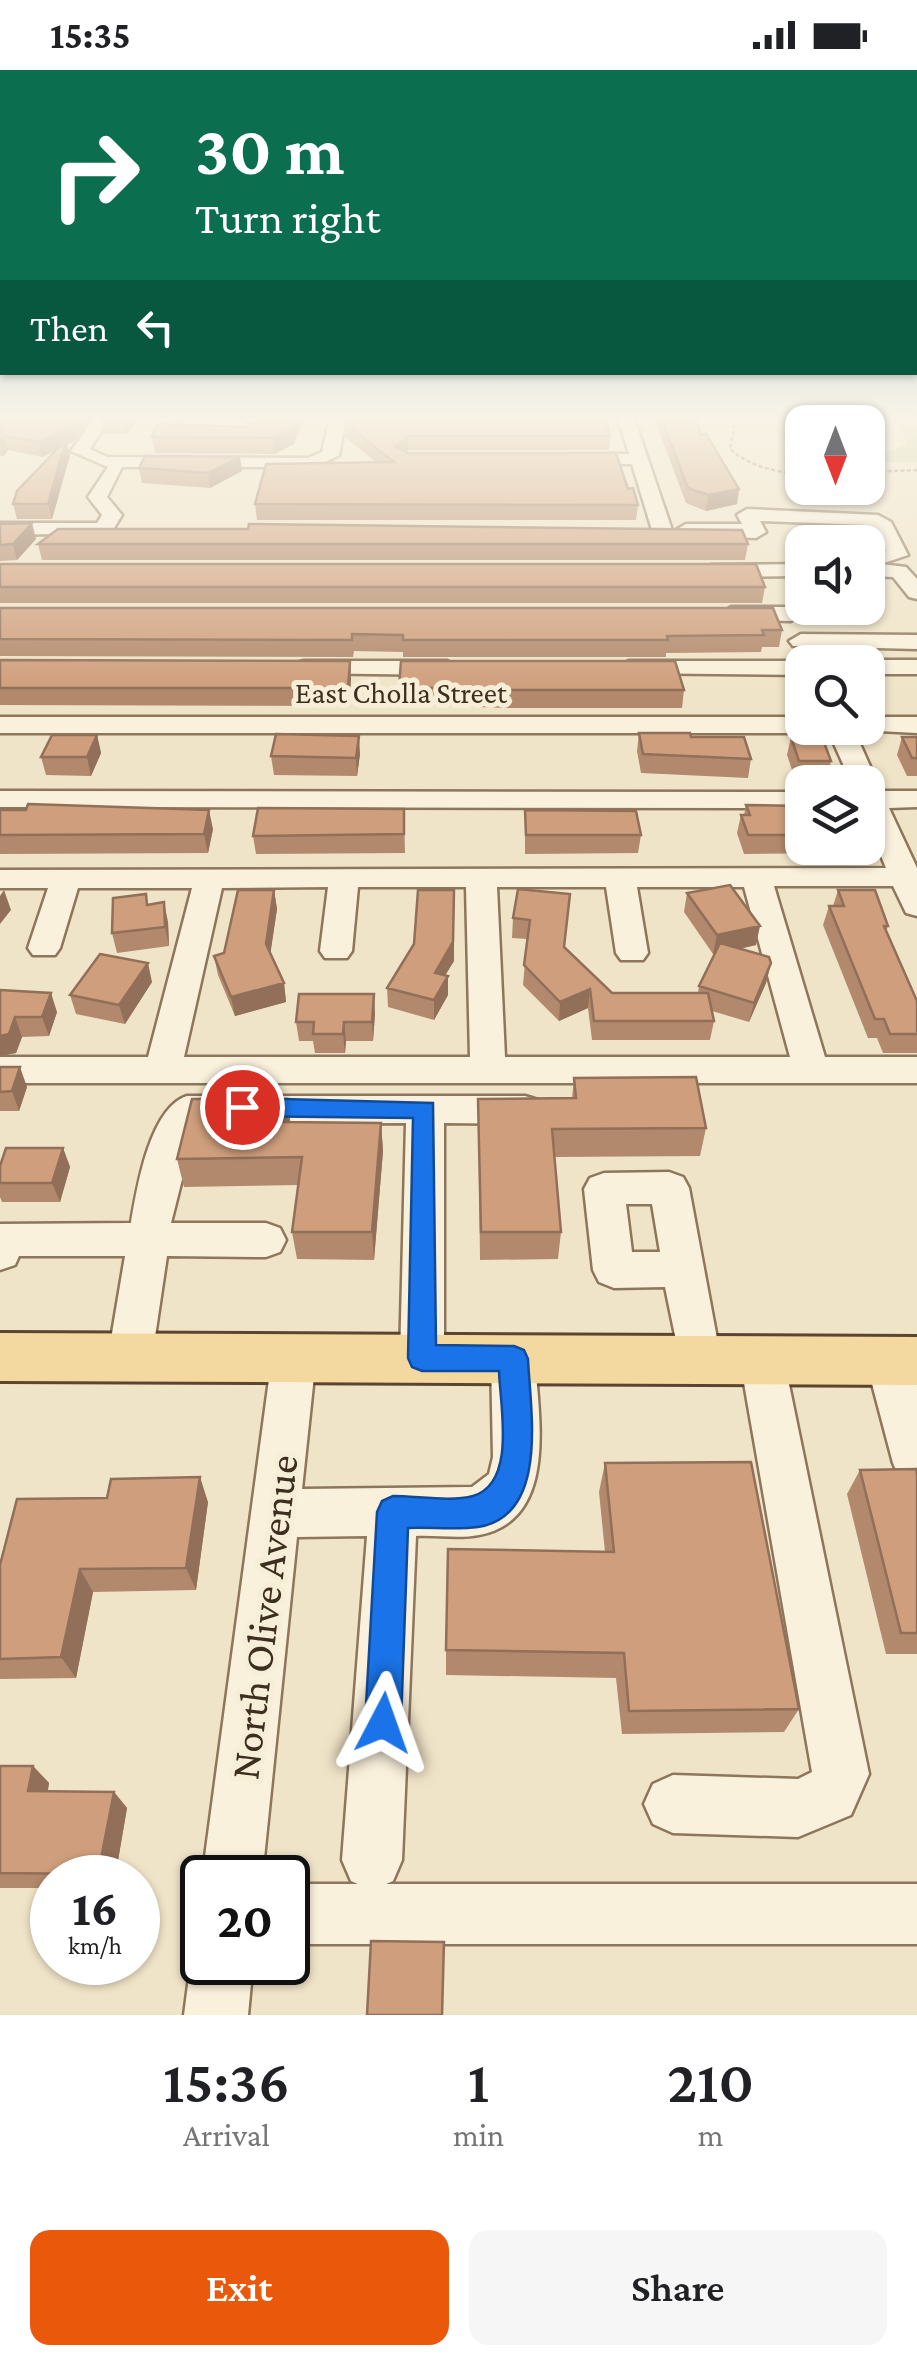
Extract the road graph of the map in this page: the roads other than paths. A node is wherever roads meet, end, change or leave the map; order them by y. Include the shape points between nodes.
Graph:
1 (104, 509) edge
2 (648, 509) edge
3 (751, 523) junction
4 (882, 525) edge
5 (885, 528) edge
6 (0, 529) edge
7 (885, 557) edge
8 (785, 563) edge
9 (770, 565) junction
10 (785, 567) edge
11 (693, 570) edge
12 (885, 571) edge
13 (917, 592) edge
14 (785, 600) edge
15 (710, 614) edge
16 (785, 614) edge
17 (917, 642) edge
18 (883, 645) edge
19 (917, 666) edge
20 (885, 667) edge
21 (274, 668) edge
22 (470, 668) edge
23 (607, 668) edge
24 (785, 668) edge
25 (0, 725) edge
26 (785, 725) edge
27 (885, 725) edge
28 (917, 725) edge
29 (885, 796) edge
30 (0, 800) edge
31 (785, 800) edge
32 (917, 800) edge
33 (885, 830) edge
34 (620, 876) junction
35 (756, 877) junction
36 (481, 878) junction
37 (0, 879) edge
38 (66, 879) junction
39 (209, 879) junction
40 (344, 879) junction
41 (913, 887) edge
42 (44, 948) dead end
43 (336, 952) dead end
44 (632, 952) dead end
45 (0, 1070) edge
46 (164, 1070) junction
47 (488, 1070) junction
48 (811, 1070) junction
49 (917, 1070) edge
50 (425, 1109) junction
51 (546, 1110) edge
52 (149, 1239) junction
53 (266, 1240) dead end
54 (0, 1253) edge
55 (683, 1269) dead end
56 (0, 1357) edge
57 (130, 1357) junction
58 (294, 1357) junction
59 (422, 1358) junction
60 (514, 1359) junction
61 (699, 1360) junction
62 (762, 1360) junction
63 (902, 1361) edge
64 (917, 1463) edge
65 (393, 1512) junction
66 (275, 1513) junction
67 (673, 1804) dead end
68 (235, 1855) edge
69 (372, 1860) dead end
70 (310, 1914) edge
71 (917, 1914) edge
72 (219, 1985) edge
73 (216, 2015) edge

1 - 6 street via 113,524
2 - 3 street via 652,530
3 - 4 street via 871,519
3 - 9 street
5 - 7 street via 898,555
8 - 9 street
9 - 10 street
9 - 11 street
9 - 14 street
12 - 13 street via 899,571
15 - 16 street
17 - 18 street
19 - 20 street
21 - 22 street
23 - 24 street
25 - 26 street, East Cholla Street
27 - 28 street
29 - 32 street
30 - 31 street
33 - 41 street
34 - 35 street
34 - 36 street
34 - 44 street
35 - 41 street
35 - 48 street
36 - 40 street
36 - 47 street
37 - 38 street
38 - 39 street
38 - 42 street
39 - 40 street
39 - 46 street
40 - 43 street
45 - 46 street
46 - 47 street
47 - 48 street
48 - 49 street
50 - 51 street
50 - 52 street via 187,1110 170,1140
50 - 59 street
52 - 53 street
52 - 54 street via 5,1239
52 - 57 street
55 - 61 street
56 - 57 main road
57 - 58 main road
58 - 59 main road
58 - 66 street, North Olive Avenue
59 - 60 main road
60 - 61 main road
60 - 65 street via 517,1457 509,1488 480,1511
61 - 62 main road
62 - 63 main road
62 - 67 street via 841,1774 831,1795 798,1808
63 - 64 street
65 - 66 street
65 - 69 street
66 - 68 street, North Olive Avenue
70 - 71 street
72 - 73 street

